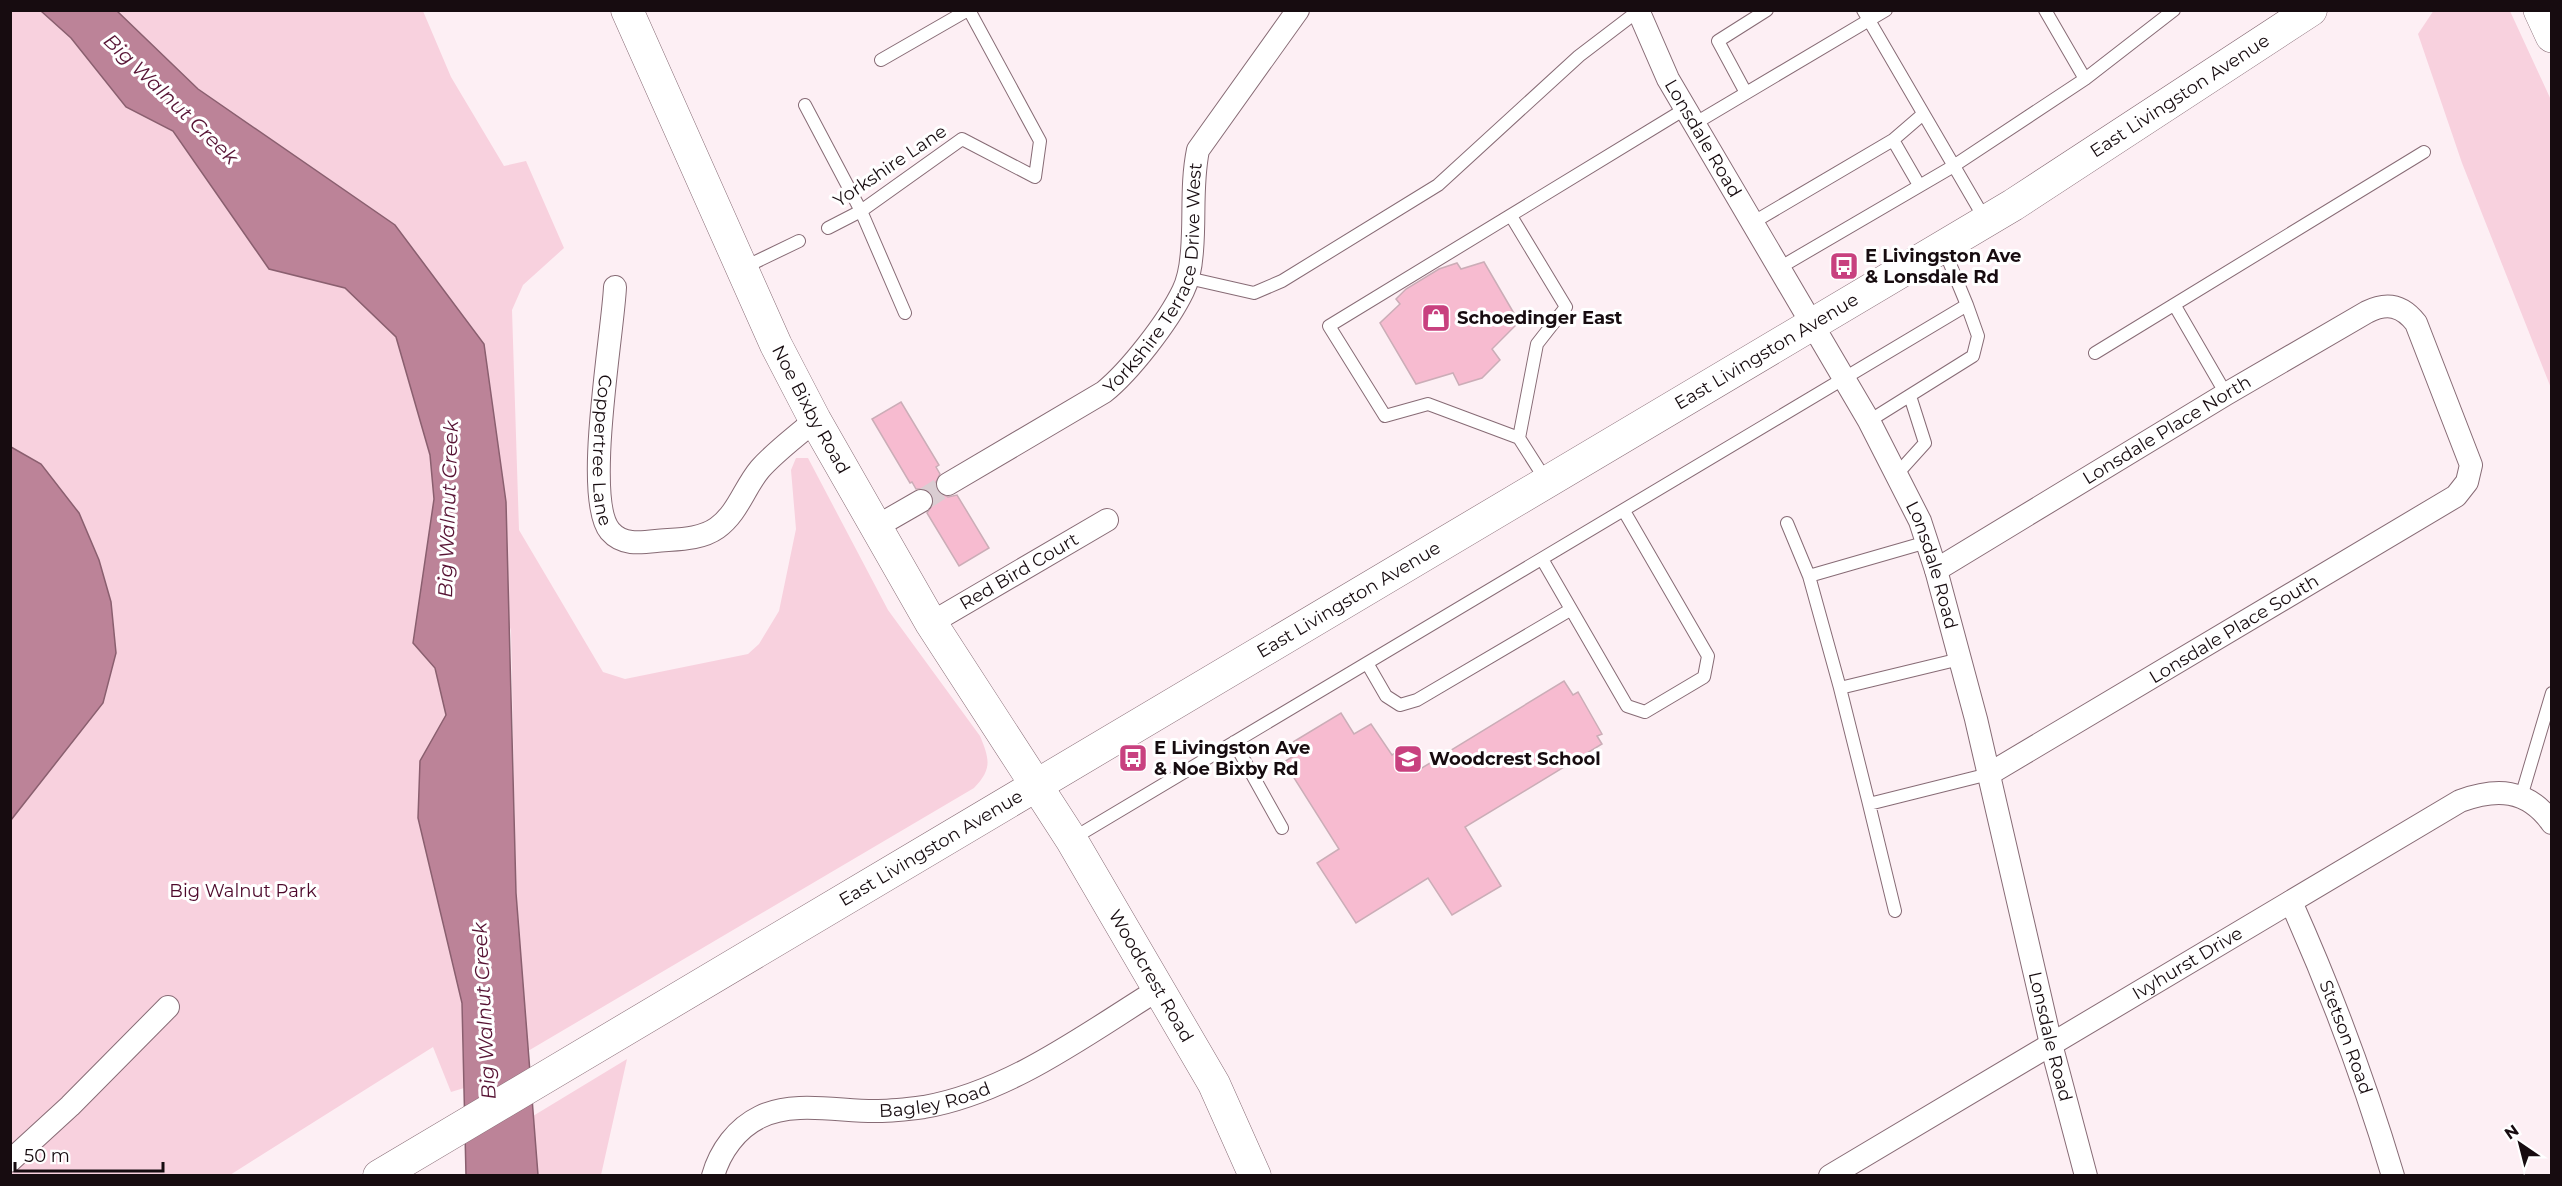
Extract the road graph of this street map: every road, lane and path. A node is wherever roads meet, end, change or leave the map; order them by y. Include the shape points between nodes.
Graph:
1 (627, 10) edge
2 (969, 10) edge
3 (1298, 10) edge
4 (1767, 10) edge
5 (1886, 10) edge
6 (2044, 10) edge
7 (2174, 10) edge
8 (2311, 10) edge
9 (2540, 10) edge
10 (1638, 11) edge
11 (1866, 15) edge
12 (2552, 36) edge
13 (881, 60) dead end
14 (2085, 78) junction
15 (1746, 93) junction
16 (805, 105) dead end
17 (1922, 115) junction
18 (1689, 117) junction
19 (1893, 140) junction
20 (2424, 152) dead end
21 (1952, 167) junction
22 (1920, 185) junction
23 (861, 211) junction
24 (1511, 216) junction
25 (1986, 221) junction
26 (1752, 224) junction
27 (828, 228) dead end
28 (799, 241) dead end
29 (1943, 246) junction
30 (742, 268) junction
31 (1779, 268) junction
32 (1188, 278) junction
33 (615, 287) dead end
34 (1967, 305) junction
35 (2175, 306) junction
36 (905, 314) dead end
37 (1812, 325) junction
38 (2095, 353) dead end
39 (1844, 379) junction
40 (2226, 394) junction
41 (1910, 396) junction
42 (815, 420) junction
43 (1869, 421) junction
44 (1519, 438) junction
45 (1897, 474) junction
46 (2470, 474) joint
47 (1547, 482) junction
48 (948, 484) tunnel mouth
49 (921, 501) tunnel mouth
50 (1624, 511) junction
51 (1107, 520) dead end
52 (1787, 523) dead end
53 (874, 528) junction
54 (1927, 542) junction
55 (1542, 559) junction
56 (1936, 570) junction
57 (1809, 576) junction
58 (1570, 610) junction
59 (931, 623) junction
60 (1960, 659) junction
61 (1367, 663) junction
62 (1840, 688) junction
63 (2552, 693) edge
64 (1234, 742) junction
65 (1989, 774) junction
66 (1035, 784) junction
67 (2521, 797) junction
68 (1869, 804) junction
69 (2552, 823) edge
70 (1282, 828) dead end
71 (1071, 839) junction
72 (2291, 902) junction
73 (1895, 911) dead end
74 (1159, 989) junction
75 (168, 1007) dead end
76 (2051, 1044) junction
77 (10, 1161) edge
78 (379, 1176) edge
79 (713, 1176) edge
80 (1255, 1176) edge
81 (1830, 1176) edge
82 (2086, 1176) edge
83 (2393, 1176) edge

1 - 30 main road, Noe Bixby Road
2 - 13 lane
2 - 23 lane, Yorkshire Lane via 1040,141 1035,177 962,139
3 - 32 street, Yorkshire Terrace Drive West via 1198,150
4 - 15 lane via 1718,41
5 - 11 lane
6 - 14 lane
7 - 14 lane
8 - 25 main road, East Livingston Avenue
9 - 12 highway
10 - 18 street, Lonsdale Road
10 - 32 lane via 1579,56 1437,186 1282,281 1254,293
11 - 15 lane
11 - 17 lane
14 - 21 lane
15 - 18 lane
16 - 23 lane
17 - 19 lane
17 - 21 lane
18 - 24 lane
18 - 26 street, Lonsdale Road
19 - 22 lane
19 - 26 lane
20 - 35 lane
21 - 22 lane
21 - 25 lane
22 - 31 lane
23 - 27 lane, Yorkshire Lane
23 - 36 lane
24 - 44 lane via 1566,307 1537,344
24 - 44 lane via 1329,326 1385,416 1428,404
25 - 29 main road, East Livingston Avenue
26 - 31 street, Lonsdale Road
28 - 30 lane
29 - 34 lane
29 - 37 main road, East Livingston Avenue
30 - 42 main road, Noe Bixby Road
31 - 37 street, Lonsdale Road
32 - 48 street, Yorkshire Terrace Drive West via 1173,308 1117,381
33 - 42 street, Coppertree Lane via 598,490 605,523 617,537 636,544 703,536 718,528 760,470
34 - 39 lane
34 - 41 lane via 1978,336 1973,356
35 - 38 lane
35 - 40 lane
37 - 39 street, Lonsdale Road
37 - 47 main road, East Livingston Avenue
39 - 43 street, Lonsdale Road
39 - 50 lane
40 - 46 street, Lonsdale Place North via 2376,308 2385,305 2403,309 2416,323 2471,465
40 - 56 street, Lonsdale Place North
41 - 43 lane
41 - 45 lane via 1925,443
42 - 53 main road, Noe Bixby Road
43 - 45 street, Lonsdale Road
44 - 47 lane
45 - 54 street, Lonsdale Road
46 - 65 street, Lonsdale Place South via 2456,496
47 - 66 main road, East Livingston Avenue
49 - 53 street
50 - 55 lane
50 - 58 lane via 1708,656 1704,677 1645,712 1628,706
51 - 59 street, Red Bird Court
52 - 57 lane
53 - 59 main road, Noe Bixby Road
54 - 56 street, Lonsdale Road
54 - 57 lane
55 - 58 lane
55 - 61 lane
56 - 60 street, Lonsdale Road
57 - 62 lane
58 - 61 lane via 1417,700 1400,705 1386,696
59 - 66 main road, Noe Bixby Road
60 - 62 lane
60 - 65 street, Lonsdale Road
61 - 64 lane
62 - 68 lane
63 - 67 lane
64 - 70 lane
64 - 71 lane
65 - 68 lane
65 - 76 street, Lonsdale Road
66 - 71 main road, Woodcrest Road
66 - 78 main road, East Livingston Avenue
67 - 69 street
67 - 72 street, Ivyhurst Drive via 2491,792 2460,801
68 - 73 lane
71 - 74 main road, Woodcrest Road
72 - 76 street, Ivyhurst Drive
72 - 83 street, Stetson Road via 2370,1098
74 - 79 street, Bagley Road via 1034,1065 959,1098 880,1112 788,1110 762,1116 736,1134
74 - 80 main road, Woodcrest Road via 1214,1084
75 - 77 street
76 - 81 street, Ivyhurst Drive
76 - 82 street, Lonsdale Road

